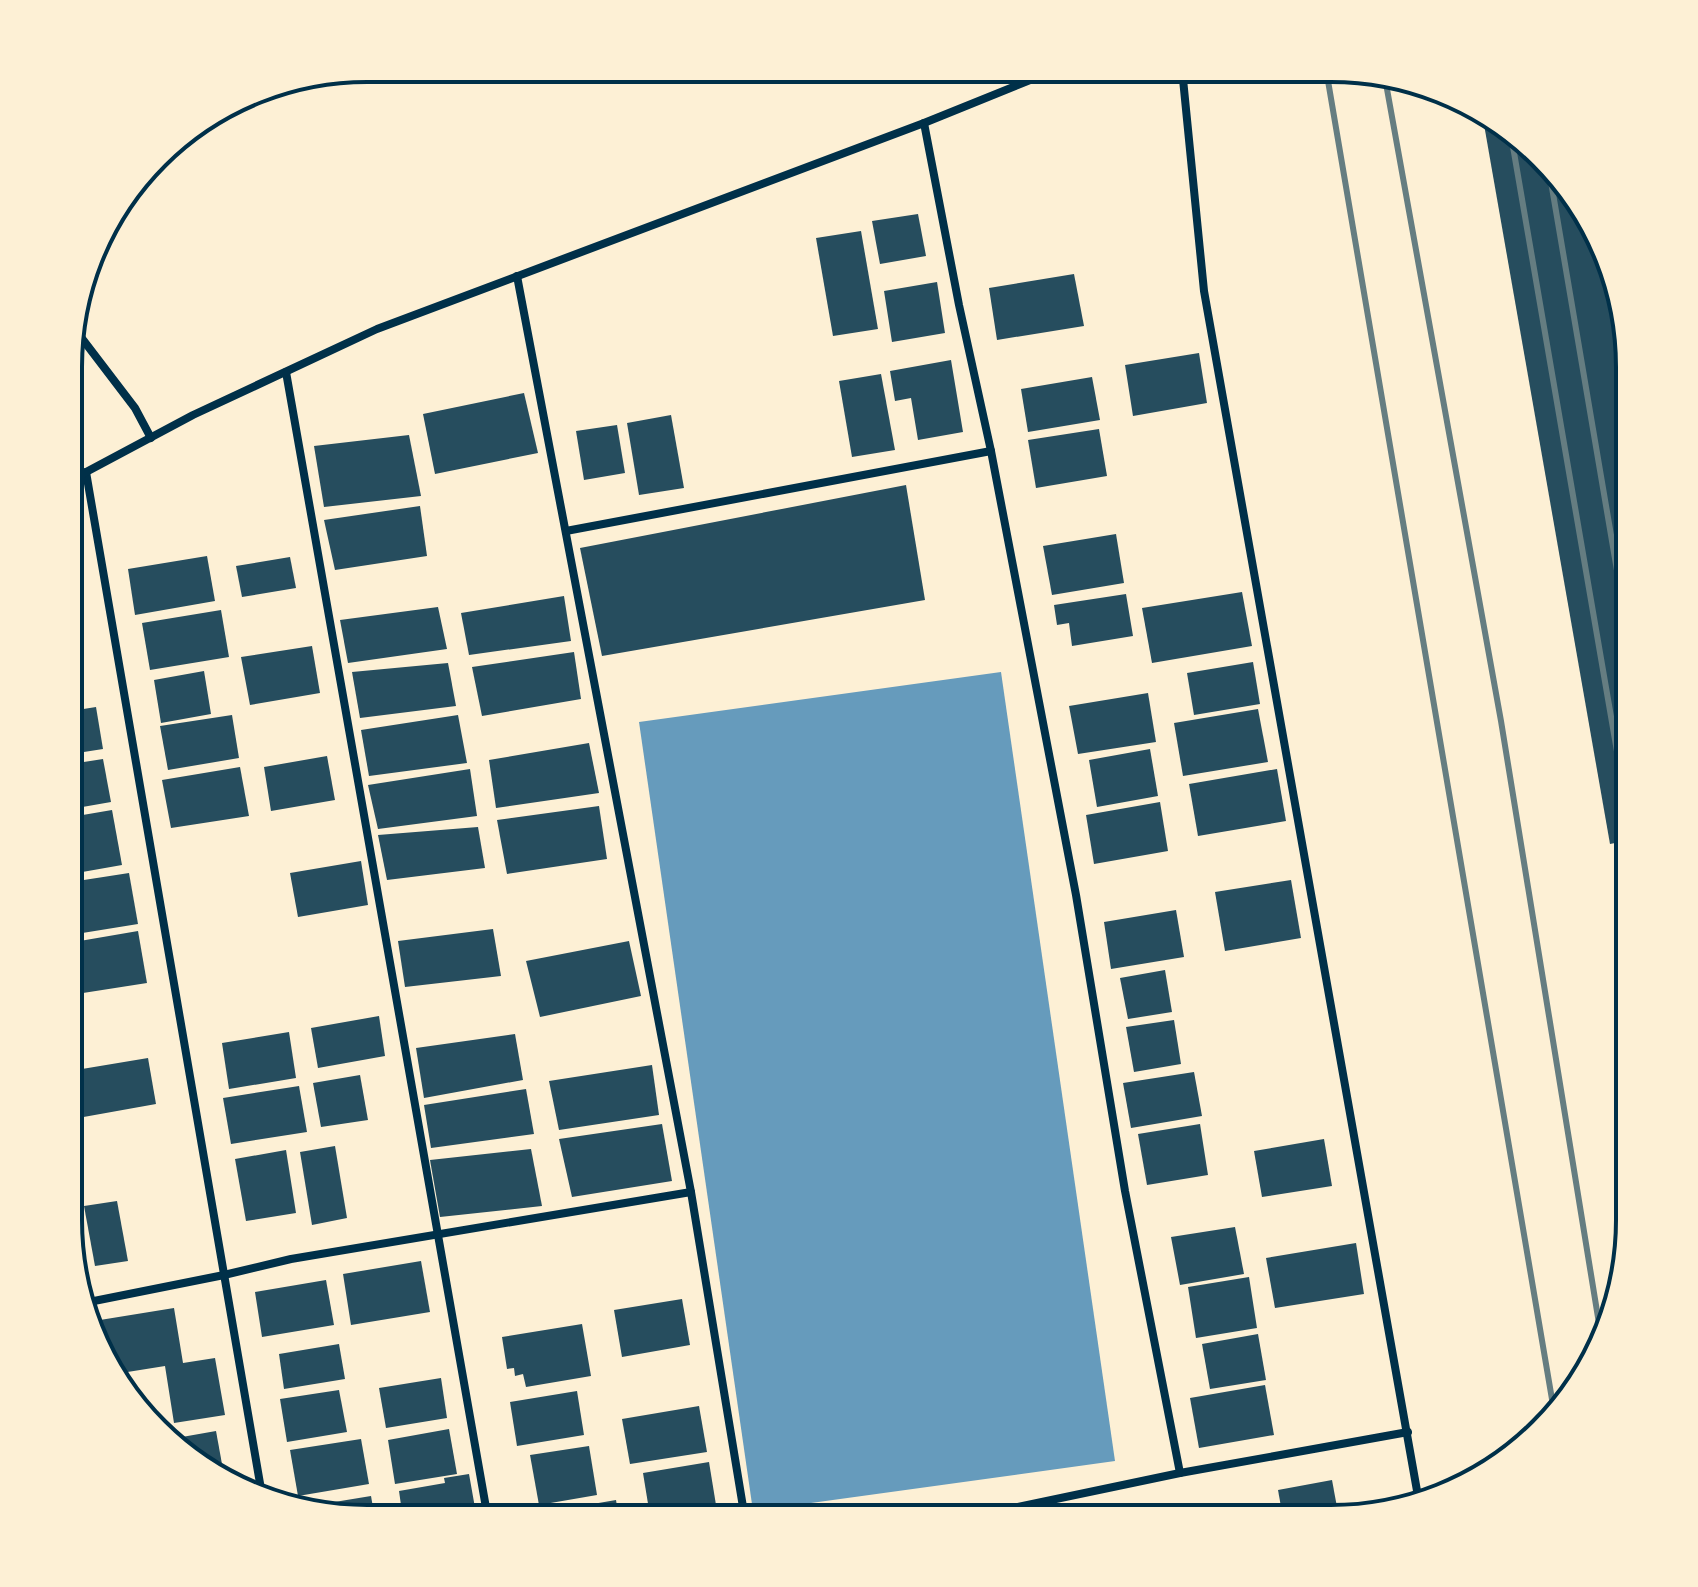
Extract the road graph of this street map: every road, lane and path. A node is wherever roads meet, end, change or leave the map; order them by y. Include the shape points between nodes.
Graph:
1 (1024, 83) edge
2 (1183, 83) edge
3 (924, 123) junction
4 (517, 276) junction
5 (83, 340) edge
6 (286, 372) junction
7 (151, 438) junction
8 (991, 451) junction
9 (86, 472) junction
10 (82, 474) edge
11 (566, 531) junction
12 (691, 1192) junction
13 (436, 1234) junction
14 (224, 1275) junction
15 (94, 1301) dead end
16 (1408, 1432) junction
17 (1180, 1473) junction
18 (260, 1484) edge
19 (1417, 1492) edge
20 (1030, 1504) edge
21 (485, 1505) edge
22 (743, 1505) edge

1 - 3 street
2 - 16 street via 1204,291
3 - 4 street
3 - 8 street
4 - 6 street via 377,329
4 - 11 street
5 - 7 street
6 - 7 street
6 - 13 street
7 - 9 street
8 - 11 street
8 - 17 street
9 - 10 street
9 - 14 street
11 - 12 street
12 - 13 street
12 - 22 street
13 - 14 street
13 - 21 street
14 - 15 street
14 - 18 street
16 - 17 street
16 - 19 street
17 - 20 street

